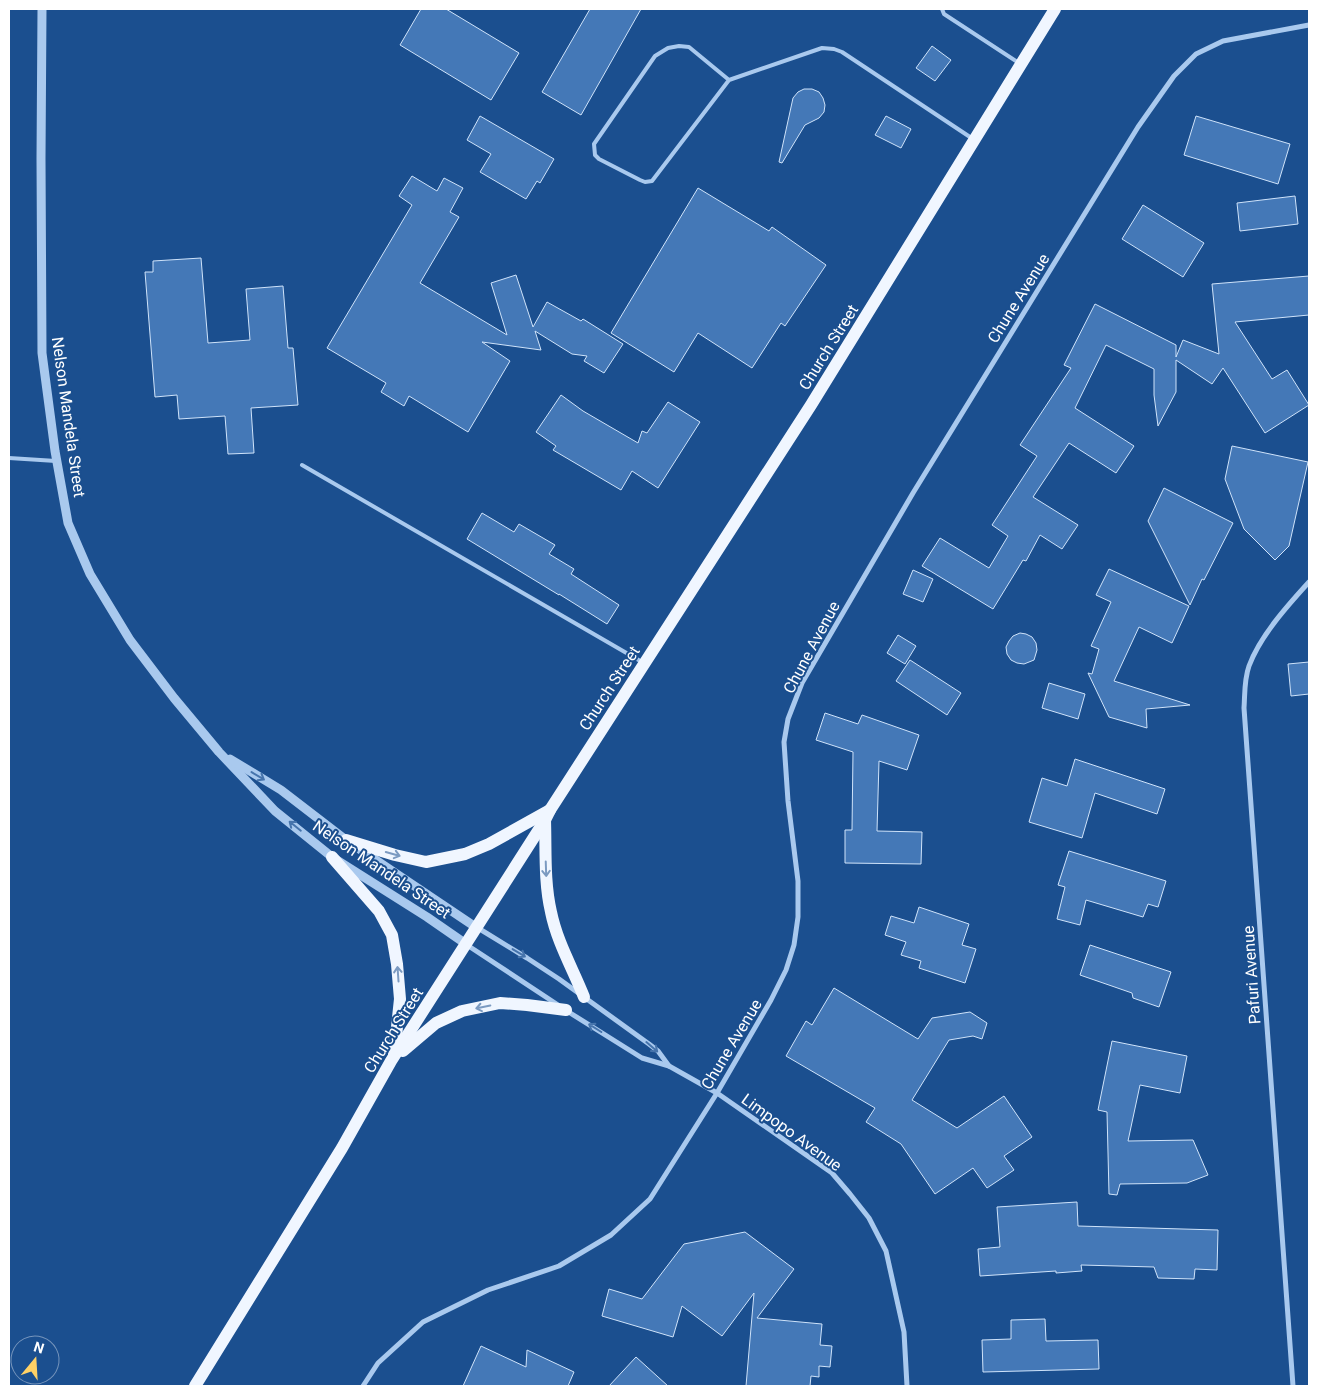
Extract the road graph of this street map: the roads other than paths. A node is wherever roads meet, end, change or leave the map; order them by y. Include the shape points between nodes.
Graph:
1 (42, 9) edge
2 (942, 9) edge
3 (1054, 9) edge
4 (1309, 25) edge
5 (1021, 64) junction
6 (729, 80) junction
7 (975, 140) junction
8 (9, 458) edge
9 (56, 461) junction
10 (302, 465) dead end
11 (1309, 582) edge
12 (644, 664) junction
13 (219, 752) junction
14 (547, 815) junction
15 (346, 840) junction
16 (332, 857) junction
17 (477, 928) junction
18 (466, 944) junction
19 (584, 997) junction
20 (566, 1010) junction
21 (393, 1059) junction
22 (669, 1066) junction
23 (717, 1093) junction
24 (195, 1386) edge
25 (363, 1386) edge
26 (907, 1386) edge
27 (1293, 1386) edge

1 - 9 street, Nelson Mandela Street via 42,354
2 - 5 lane via 944,14
3 - 5 main road, Church Street
4 - 23 street, Chune Avenue via 1223,41 1196,54 1174,76 1138,127 924,476 802,683 788,719 784,742 798,881 794,945 771,1000
5 - 7 main road, Church Street
6 - 6 lane via 652,181 640,180 595,155 594,144 655,56 668,48 689,47
6 - 7 lane via 808,52 834,49
7 - 12 main road, Church Street via 811,405
8 - 9 lane
9 - 13 street, Nelson Mandela Street via 68,523 90,574 130,640
10 - 12 lane
11 - 27 street, Pafuri Avenue via 1262,640 1249,667 1244,708
12 - 14 main road, Church Street
13 -> 15 street, Nelson Mandela Street via 281,790
16 -> 13 street, Nelson Mandela Street via 275,810
15 -> 14 main road via 426,862 465,854
14 - 17 main road, Church Street
14 -> 19 main road via 547,889 551,913 565,957
15 - 17 street, Nelson Mandela Street
16 - 18 street, Nelson Mandela Street
21 -> 16 main road via 400,999 392,935 379,911
17 - 18 main road, Church Street
17 -> 19 street, Limpopo Avenue
18 - 20 street, Limpopo Avenue
18 - 21 main road, Church Street
19 -> 22 street, Limpopo Avenue via 658,1051
20 -> 21 main road via 500,1003 462,1011 436,1023
22 -> 20 street, Limpopo Avenue via 642,1058
21 - 24 main road, Church Street
22 - 23 street, Limpopo Avenue
23 - 25 street, Chune Avenue via 650,1199 611,1235 559,1266 488,1290 424,1322 378,1363
23 - 26 street, Limpopo Avenue via 832,1173 869,1218 886,1251 904,1332

